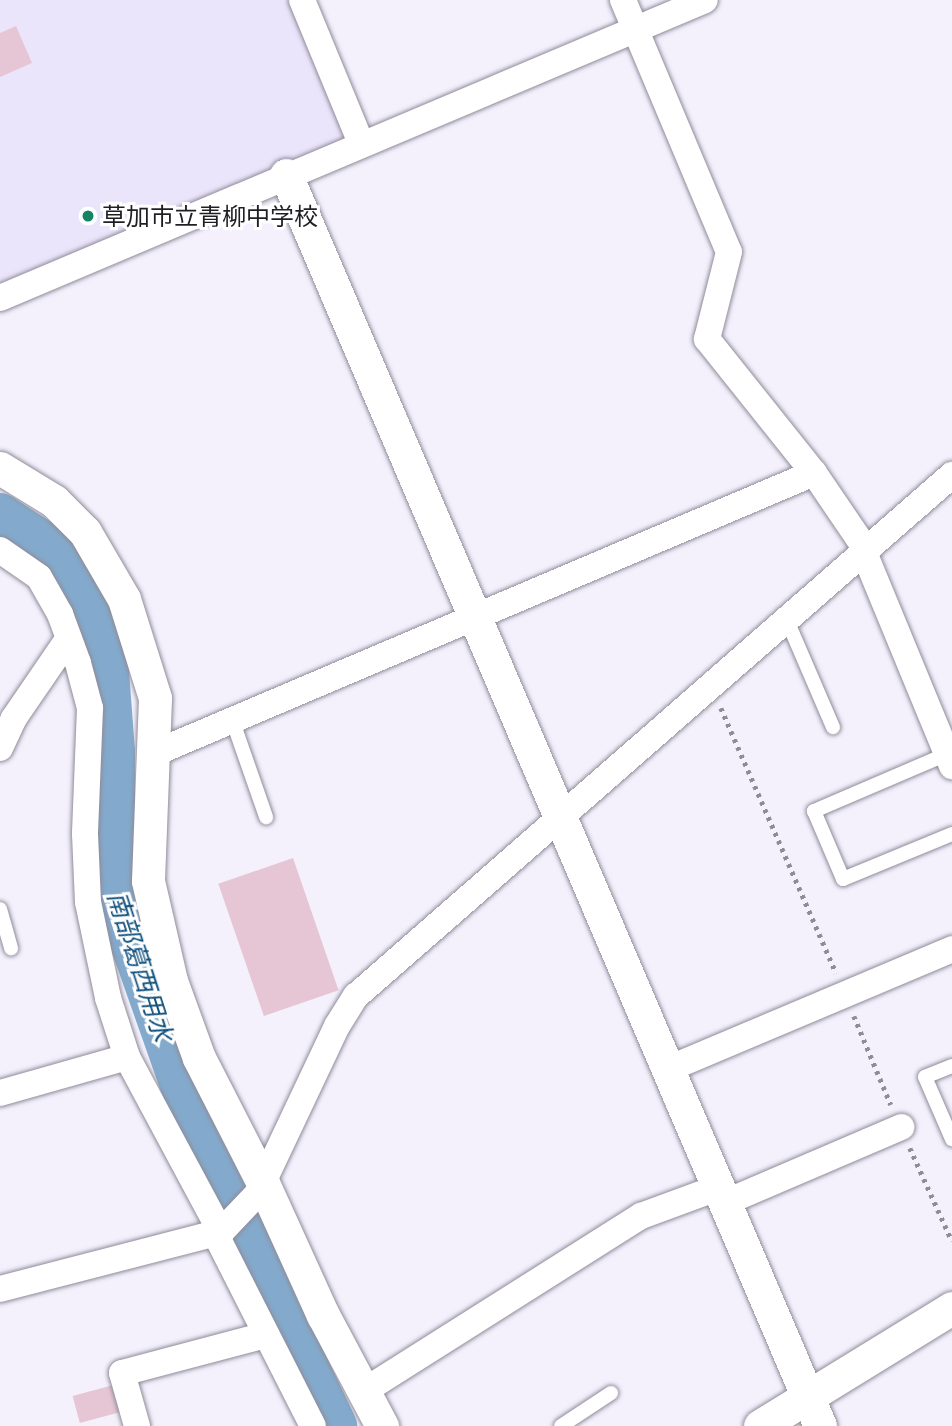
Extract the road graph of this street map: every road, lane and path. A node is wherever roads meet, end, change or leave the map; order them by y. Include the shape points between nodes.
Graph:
1 (302, 0) edge
2 (623, 0) edge
3 (705, 0) edge
4 (636, 30) junction
5 (361, 143) junction
6 (286, 175) junction
7 (0, 298) edge
8 (0, 468) edge
9 (814, 474) junction
10 (952, 475) edge
11 (864, 549) junction
12 (0, 550) edge
13 (475, 615) junction
14 (786, 618) junction
15 (68, 639) junction
16 (711, 685) junction
17 (233, 722) junction
18 (833, 727) dead end
19 (0, 748) edge
20 (155, 753) junction
21 (950, 758) edge
22 (266, 817) dead end
23 (559, 819) junction
24 (952, 834) edge
25 (0, 909) edge
26 (11, 948) dead end
27 (952, 949) edge
28 (845, 995) junction
29 (127, 1057) junction
30 (952, 1066) edge
31 (666, 1070) junction
32 (0, 1093) edge
33 (901, 1127) junction
34 (952, 1139) edge
35 (261, 1188) junction
36 (721, 1195) junction
37 (219, 1234) junction
38 (952, 1241) edge
39 (0, 1289) edge
40 (952, 1308) edge
41 (266, 1335) junction
42 (364, 1391) junction
43 (611, 1393) dead end
44 (814, 1411) edge
45 (137, 1426) edge
46 (313, 1426) edge
47 (382, 1426) edge
48 (561, 1426) edge
49 (760, 1426) edge

1 - 5 street
2 - 4 street
3 - 4 street
4 - 5 street
4 - 9 street via 729,252 707,339
5 - 6 street
6 - 7 street
6 - 13 street
8 - 20 street via 54,502 85,532 109,568 150,676 155,698
9 - 11 street
9 - 13 street
10 - 11 street
11 - 14 street
11 - 21 street
12 - 15 street via 39,577
13 - 17 street
13 - 23 street
14 - 16 street
14 - 18 lane
15 - 19 street via 14,718
15 - 29 street via 90,708 85,834 88,902 108,998
16 - 23 street
16 - 28 path
17 - 20 street
17 - 22 lane
20 - 35 street via 148,841 153,909 199,1058
21 - 24 lane via 814,811 843,879
23 - 31 street
23 - 35 street via 356,996 337,1026
25 - 26 lane
27 - 28 street
28 - 31 street
28 - 33 path
29 - 32 street
29 - 37 street
30 - 34 lane via 925,1077
31 - 36 street
33 - 36 street
33 - 38 path
35 - 37 street
35 - 42 street
36 - 42 street via 641,1216
36 - 44 street
37 - 39 street
37 - 41 street
40 - 44 street
41 - 45 street via 122,1373
41 - 46 street
42 - 47 street
43 - 48 lane
44 - 49 street

